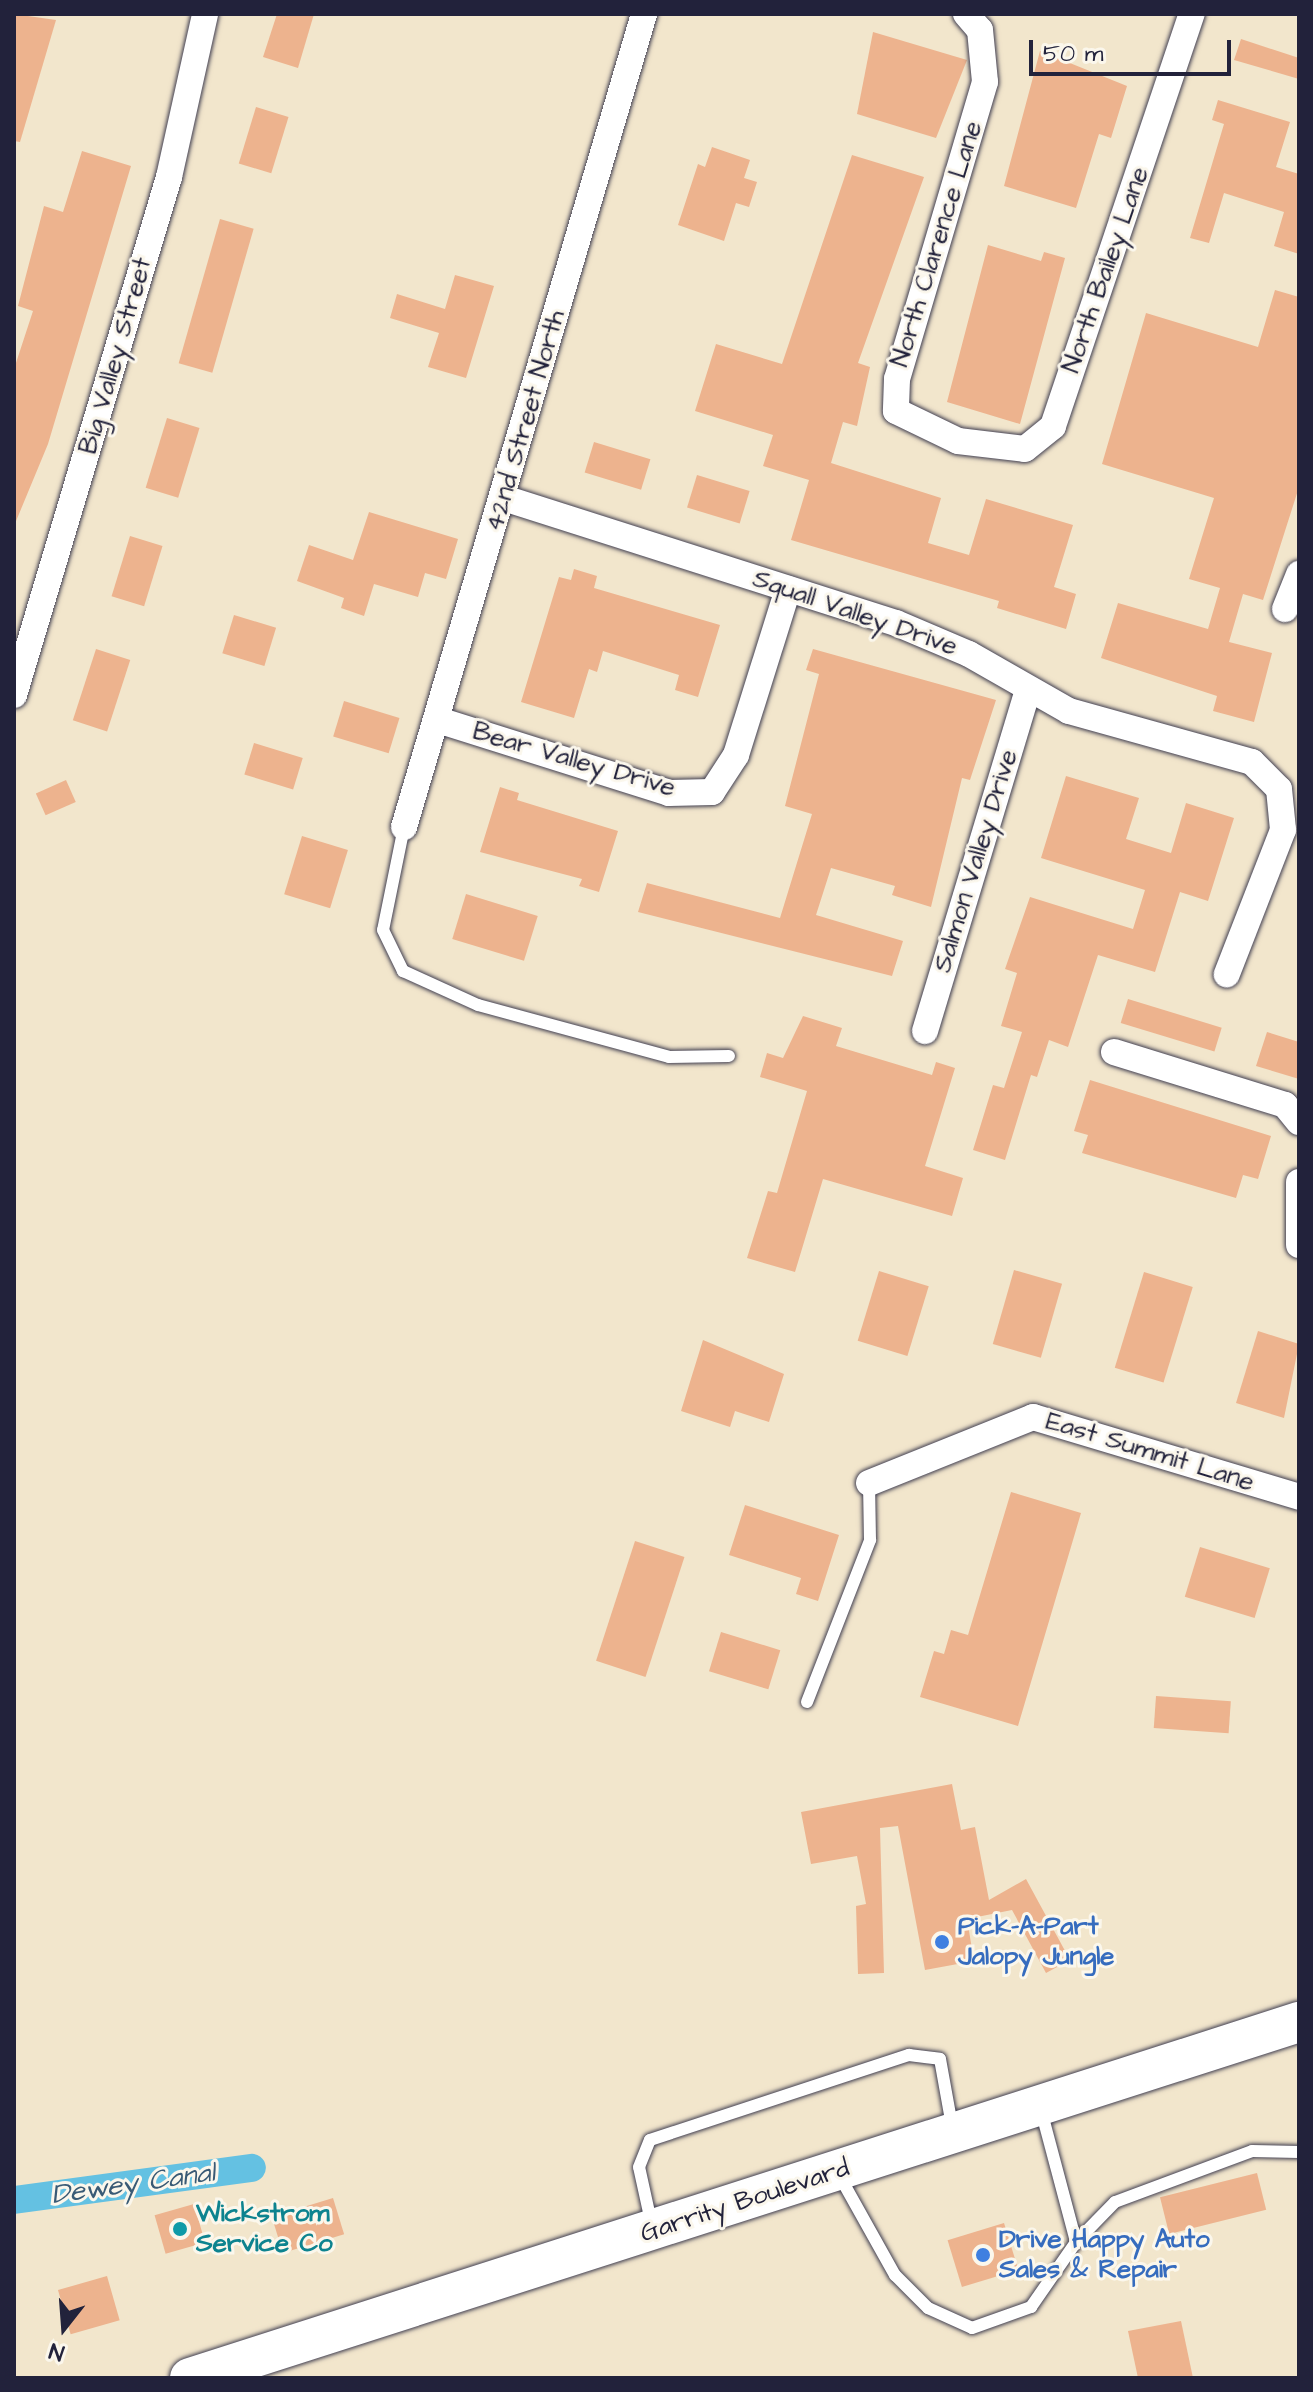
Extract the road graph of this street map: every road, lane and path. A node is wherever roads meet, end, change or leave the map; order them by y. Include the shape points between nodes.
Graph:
1 (205, 14) edge
2 (644, 14) edge
3 (966, 14) edge
4 (1192, 14) edge
5 (958, 441) joint
6 (504, 498) junction
7 (1299, 574) edge
8 (788, 589) junction
9 (1285, 609) dead end
10 (1028, 690) junction
11 (14, 695) edge
12 (438, 720) junction
13 (404, 827) joint
14 (1227, 974) dead end
15 (925, 1031) dead end
16 (1114, 1052) dead end
17 (729, 1056) dead end
18 (1299, 1122) edge
19 (1299, 1182) edge
20 (1299, 1245) edge
21 (869, 1483) joint
22 (1299, 1497) edge
23 (807, 1702) dead end
24 (1299, 2022) edge
25 (1040, 2107) junction
26 (953, 2133) junction
27 (1299, 2152) edge
28 (838, 2172) junction
29 (653, 2231) junction
30 (1076, 2242) junction
31 (269, 2366) edge
32 (190, 2378) edge

1 - 11 street, Big Valley Street via 169,177
2 - 6 street, 42nd Street North
3 - 5 street, North Clarence Lane via 980,30 985,82 897,379 896,411
4 - 5 street, North Bailey Lane via 1053,426 1025,449
6 - 8 street, Squall Valley Drive
6 - 12 street, 42nd Street North
7 - 9 street
8 - 10 street, Squall Valley Drive via 969,654
8 - 12 street, Bear Valley Drive via 736,755 712,792 669,793
10 - 14 street, Squall Valley Drive via 1069,711 1252,762 1279,789 1283,830
10 - 15 street, Salmon Valley Drive
12 - 13 street, 42nd Street North
13 - 17 lane via 383,930 403,971 478,1005 669,1057
16 - 18 street via 1285,1105
19 - 20 street
21 - 22 street, East Summit Lane via 1033,1417
21 - 23 lane via 870,1540
24 - 25 main road, Garrity Boulevard
25 - 26 main road, Garrity Boulevard
25 - 30 lane
26 - 28 main road, Garrity Boulevard
26 - 29 lane via 940,2059 909,2055 650,2140 639,2167
27 - 30 lane via 1252,2151 1115,2202
28 - 29 main road, Garrity Boulevard
28 - 30 lane via 895,2275 928,2308 972,2328 1031,2307
29 - 31 main road, Garrity Boulevard
31 - 32 main road, Garrity Boulevard

